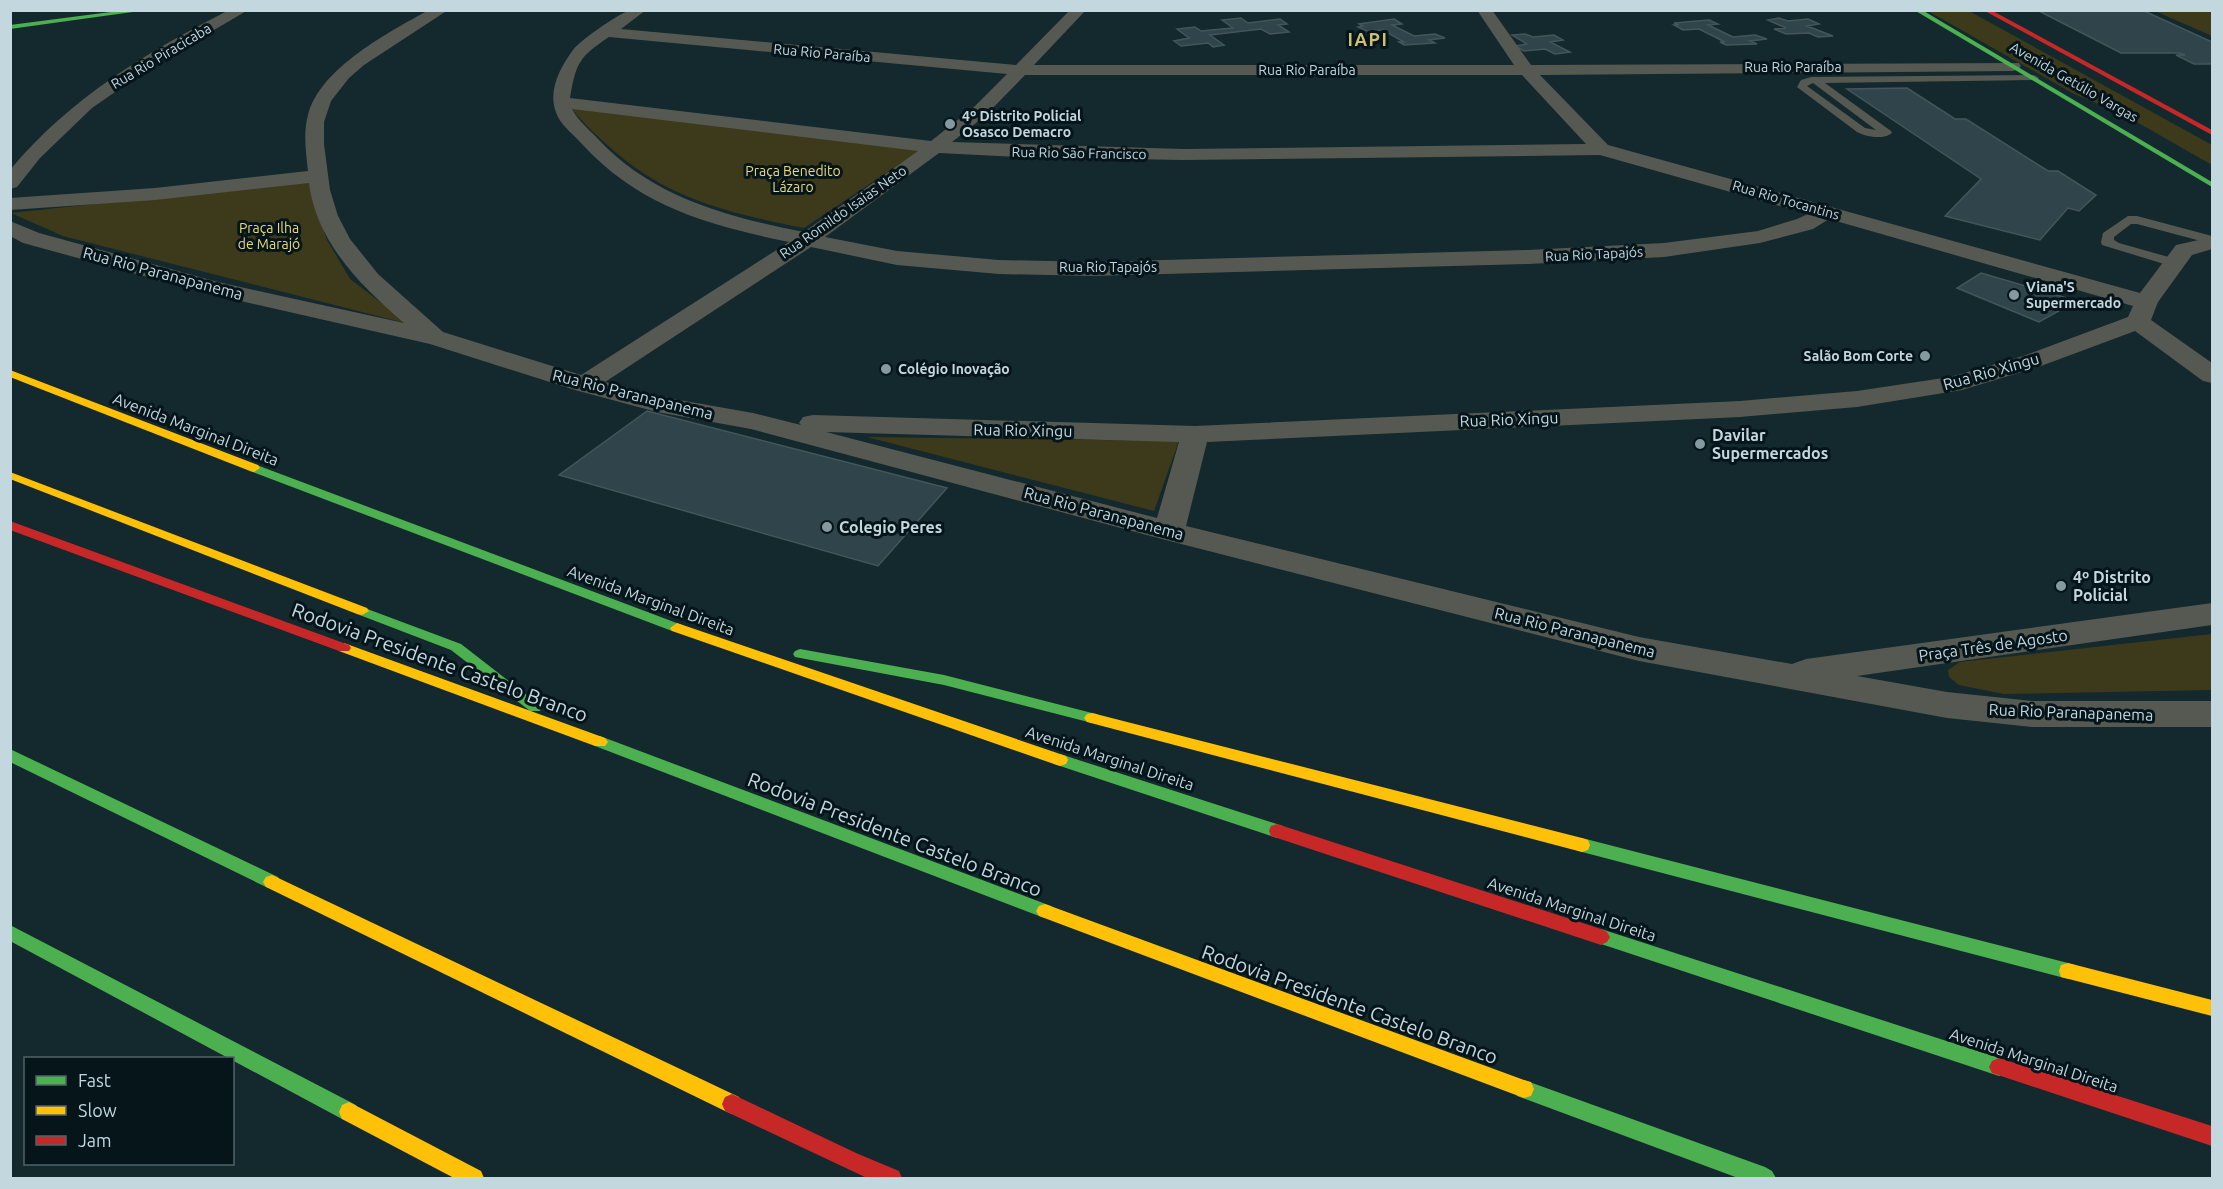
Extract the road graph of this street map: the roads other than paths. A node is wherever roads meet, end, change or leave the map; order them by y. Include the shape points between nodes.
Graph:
1 (144, 10) edge
2 (241, 10) edge
3 (441, 10) edge
4 (639, 10) edge
5 (1079, 10) edge
6 (1484, 10) edge
7 (1917, 10) edge
8 (1986, 10) edge
9 (10, 27) edge
10 (603, 32) junction
11 (2013, 66) junction
12 (1021, 70) junction
13 (1526, 70) junction
14 (2034, 78) junction
15 (1815, 80) junction
16 (561, 102) junction
17 (2212, 133) edge
18 (2137, 139) junction
19 (935, 147) junction
20 (1601, 149) junction
21 (2212, 172) edge
22 (317, 176) junction
23 (10, 183) edge
24 (2212, 185) edge
25 (10, 204) edge
26 (1827, 212) junction
27 (10, 227) edge
28 (807, 240) junction
29 (2212, 241) edge
30 (2174, 263) junction
31 (2142, 312) junction
32 (437, 338) junction
33 (10, 373) edge
34 (2212, 375) edge
35 (584, 384) junction
36 (753, 422) junction
37 (1195, 434) junction
38 (10, 475) edge
39 (10, 525) edge
40 (1169, 531) junction
41 (2212, 614) edge
42 (689, 633) junction
43 (1774, 676) junction
44 (2212, 714) edge
45 (560, 727) junction
46 (10, 755) edge
47 (10, 932) edge
48 (2212, 1008) edge
49 (2212, 1136) edge
50 (474, 1179) edge
51 (892, 1179) edge
52 (1765, 1179) edge

1 - 9 main road
2 - 23 street, Rua Rio Piracicaba via 122,76 86,104 23,165
3 - 22 street via 370,52 322,99 315,120
4 - 10 street
5 - 12 street, Rua Romildo Isaias Neto
6 - 13 street
7 - 11 main road, Avenida Getúlio Vargas
8 - 17 main road, Avenida Getúlio Vargas
10 - 12 street, Rua Rio Paraíba
10 - 16 street via 582,48 567,69
11 - 13 street, Rua Rio Paraíba
11 - 14 main road, Avenida Getúlio Vargas
12 - 13 street, Rua Rio Paraíba
12 - 19 street, Rua Romildo Isaias Neto via 980,111
13 - 20 street
14 - 15 lane
14 - 18 main road, Avenida Getúlio Vargas
15 - 15 lane via 1804,82 1802,87 1861,130 1887,133
16 - 19 street, Rua Rio São Francisco
16 - 28 street, Rua Rio Tapajós via 567,117 632,180 680,206 741,226
18 - 21 main road
18 - 24 main road, Avenida Getúlio Vargas
19 - 20 street, Rua Rio São Francisco via 1103,155
19 - 28 street, Rua Romildo Isaias Neto
20 - 26 street, Rua Rio Tocantins
22 - 25 street via 166,193
22 - 32 street via 322,203 338,241 370,282
26 - 28 street, Rua Rio Tapajós via 1805,224 1760,237 1664,250 1528,257 999,267 897,258
26 - 31 street, Rua Rio Tocantins
27 - 32 street, Rua Rio Paranapanema via 31,238 214,288
28 - 35 street, Rua Romildo Isaias Neto
29 - 30 street via 2184,250
29 - 30 lane via 2137,220 2127,220 2108,236 2108,242 2114,246
30 - 31 street
31 - 34 street, Rua Rio Tocantins
31 - 37 street, Rua Rio Xingu via 2032,361 1953,384 1857,399 1718,410
32 - 35 street, Rua Rio Paranapanema
33 - 42 main road, Avenida Marginal Direita
35 - 36 street, Rua Rio Paranapanema via 667,406
36 - 37 street, Rua Rio Xingu
36 - 40 street, Rua Rio Paranapanema
37 - 40 street
38 - 45 main road via 456,646
39 - 45 main road, Rodovia Presidente Castelo Branco
40 - 43 street, Rua Rio Paranapanema via 1639,649
41 - 43 street, Praça Três de Agosto
42 - 48 main road via 944,680
42 - 49 main road, Avenida Marginal Direita via 1066,762
43 - 44 street, Rua Rio Paranapanema via 1947,705 2032,714
45 - 52 main road, Rodovia Presidente Castelo Branco
46 - 51 main road
47 - 50 main road

